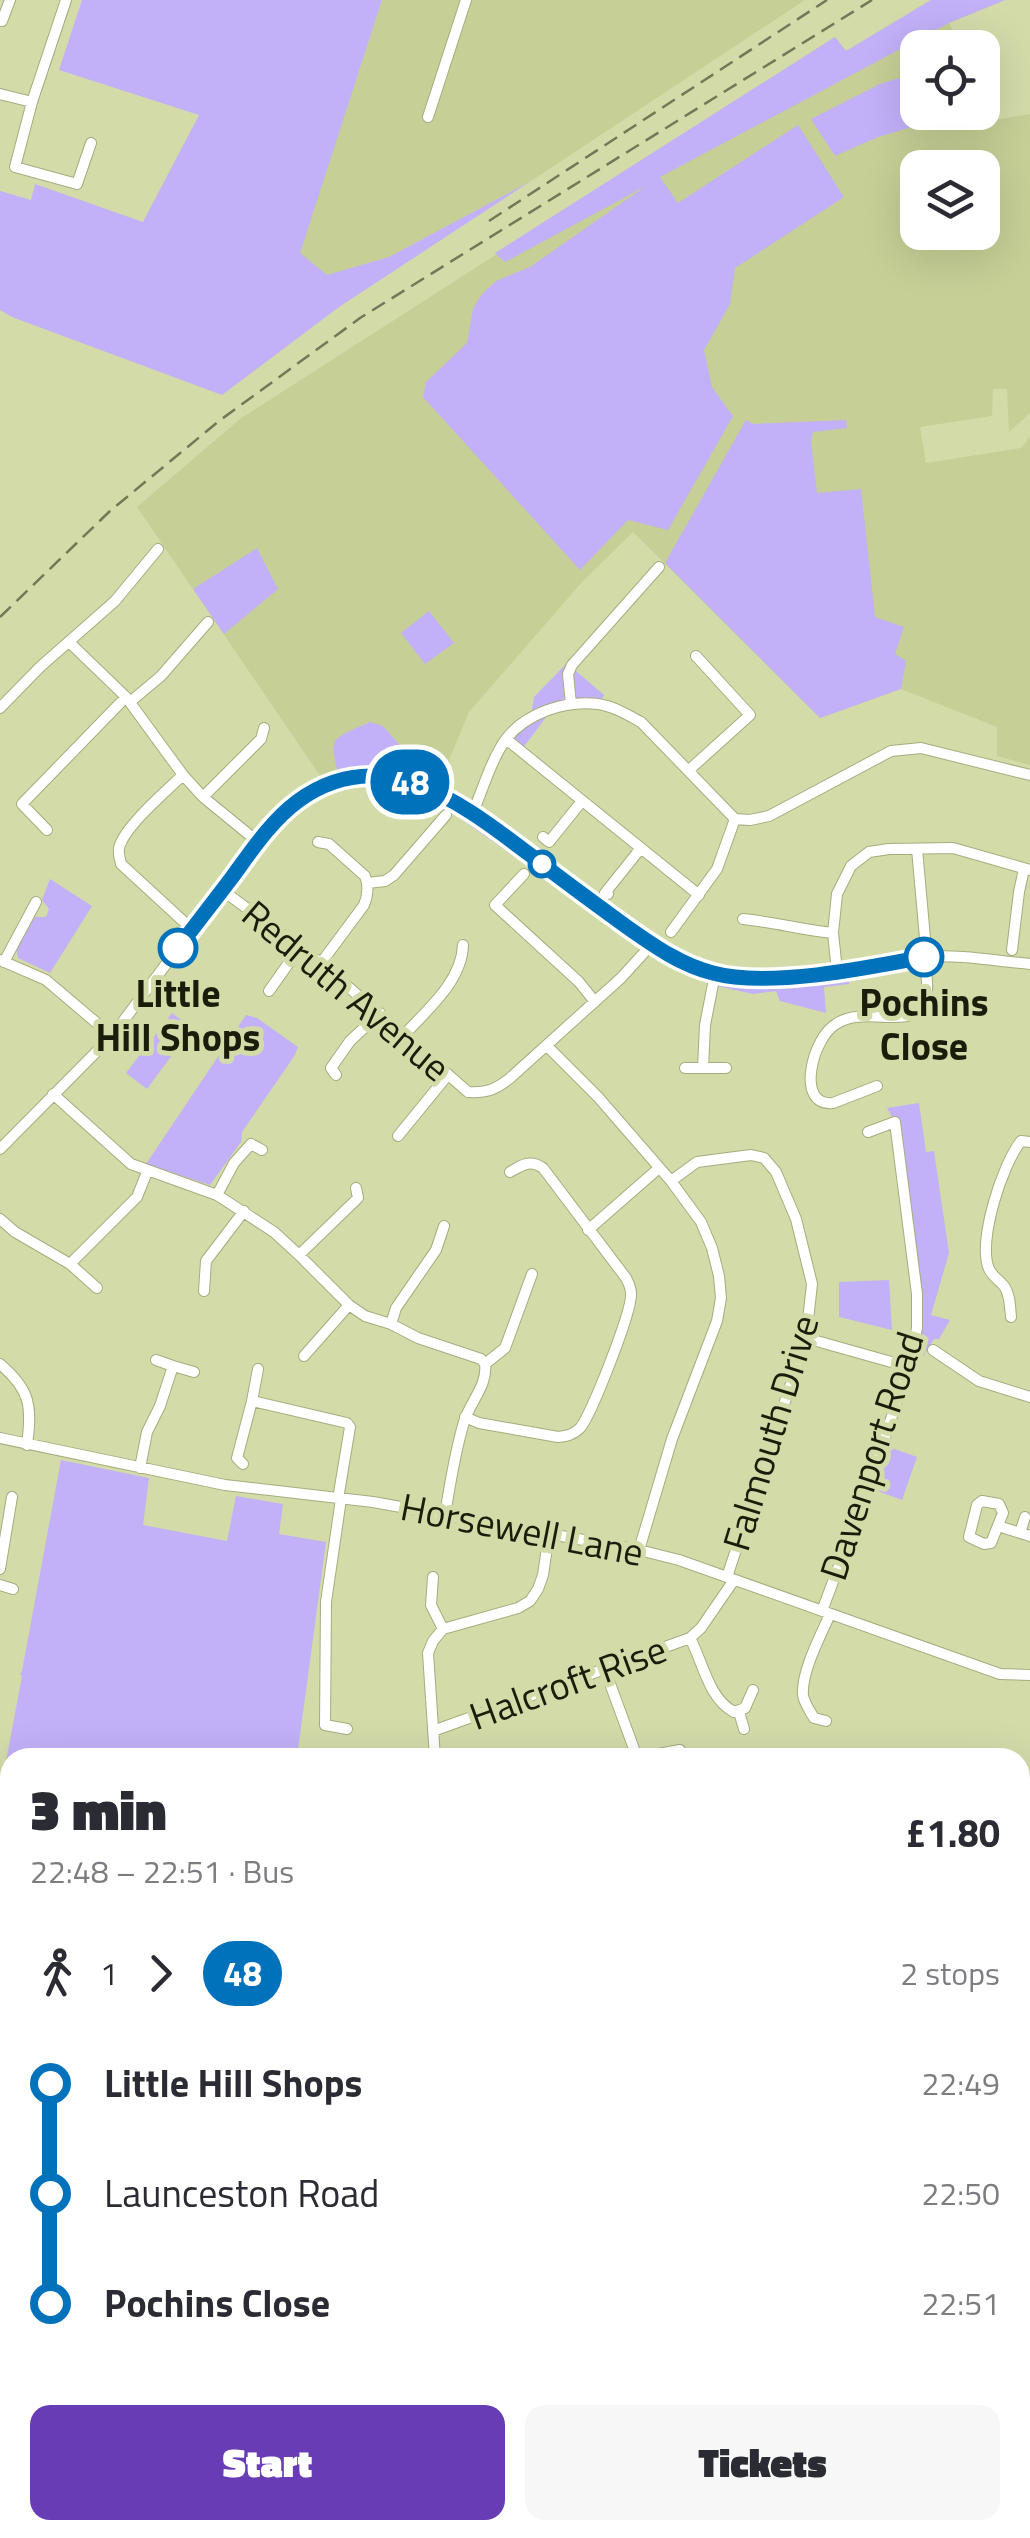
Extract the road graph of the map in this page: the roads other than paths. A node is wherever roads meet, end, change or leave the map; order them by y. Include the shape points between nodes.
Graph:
1 (10, 0) edge
2 (66, 0) edge
3 (466, 0) edge
4 (0, 21) edge
5 (0, 94) edge
6 (32, 102) junction
7 (428, 117) dead end
8 (91, 143) dead end
9 (158, 550) dead end
10 (660, 566) dead end
11 (208, 622) dead end
12 (197, 635) junction
13 (69, 642) junction
14 (208, 645) dead end
15 (696, 656) dead end
16 (128, 700) junction
17 (572, 704) junction
18 (0, 708) edge
19 (750, 715) junction
20 (761, 725) dead end
21 (264, 736) dead end
22 (506, 739) junction
23 (689, 770) junction
24 (182, 775) junction
25 (1030, 775) edge
26 (202, 797) junction
27 (582, 802) junction
28 (473, 812) junction
29 (446, 815) dead end
30 (735, 819) junction
31 (47, 830) dead end
32 (543, 837) dead end
33 (258, 842) junction
34 (318, 842) dead end
35 (641, 848) junction
36 (917, 849) junction
37 (1027, 870) edge
38 (524, 874) dead end
39 (368, 883) junction
40 (222, 890) junction
41 (604, 892) dead end
42 (699, 894) junction
43 (38, 907) dead end
44 (743, 919) dead end
45 (183, 921) dead end
46 (671, 932) dead end
47 (832, 933) junction
48 (925, 938) dead end
49 (652, 944) junction
50 (463, 945) dead end
51 (300, 947) junction
52 (1012, 950) dead end
53 (924, 957) junction
54 (462, 958) junction
55 (2, 961) edge
56 (476, 961) dead end
57 (321, 962) junction
58 (1030, 964) edge
59 (837, 970) junction
60 (716, 974) junction
61 (269, 991) dead end
62 (596, 1002) junction
63 (380, 1013) junction
64 (404, 1035) junction
65 (112, 1036) junction
66 (547, 1046) junction
67 (685, 1068) dead end
68 (702, 1068) junction
69 (726, 1068) dead end
70 (336, 1075) dead end
71 (448, 1076) junction
72 (877, 1086) dead end
73 (53, 1094) junction
74 (908, 1119) dead end
75 (894, 1122) junction
76 (868, 1132) dead end
77 (398, 1136) dead end
78 (1030, 1142) edge
79 (0, 1148) edge
80 (262, 1150) dead end
81 (659, 1168) junction
82 (147, 1172) junction
83 (510, 1172) dead end
84 (671, 1181) junction
85 (217, 1195) junction
86 (359, 1196) dead end
87 (244, 1212) junction
88 (3, 1217) edge
89 (444, 1226) dead end
90 (588, 1230) junction
91 (299, 1254) junction
92 (70, 1264) junction
93 (532, 1274) dead end
94 (208, 1285) dead end
95 (96, 1288) dead end
96 (1020, 1290) dead end
97 (1008, 1293) junction
98 (522, 1298) junction
99 (535, 1303) dead end
100 (349, 1305) junction
101 (1011, 1317) dead end
102 (391, 1324) junction
103 (806, 1338) junction
104 (933, 1350) dead end
105 (304, 1356) dead end
106 (156, 1360) dead end
107 (0, 1364) edge
108 (485, 1364) junction
109 (173, 1366) junction
110 (909, 1366) junction
111 (258, 1370) dead end
112 (194, 1372) dead end
113 (1030, 1398) edge
114 (252, 1401) junction
115 (466, 1417) junction
116 (0, 1438) edge
117 (27, 1445) junction
118 (237, 1461) dead end
119 (140, 1468) junction
120 (12, 1497) dead end
121 (340, 1499) junction
122 (445, 1515) junction
123 (1024, 1518) dead end
124 (998, 1526) dead end
125 (549, 1534) junction
126 (1025, 1534) edge
127 (639, 1550) junction
128 (0, 1569) edge
129 (432, 1576) dead end
130 (731, 1579) junction
131 (0, 1586) edge
132 (13, 1589) dead end
133 (826, 1612) junction
134 (443, 1629) junction
135 (690, 1638) junction
136 (606, 1670) junction
137 (1030, 1675) edge
138 (753, 1690) dead end
139 (740, 1712) junction
140 (816, 1722) dead end
141 (346, 1729) dead end
142 (744, 1729) dead end
143 (433, 1731) junction
144 (434, 1748) edge
145 (633, 1748) edge

1 - 4 street
2 - 6 street
3 - 7 street
5 - 6 street
6 - 8 street via 14,167 77,184
9 - 13 street via 115,602
10 - 17 street via 572,664
11 - 12 street
12 - 14 street
12 - 16 street via 161,676
13 - 16 street
13 - 18 street
15 - 19 street
16 - 24 street
16 - 31 street via 22,804
17 - 22 street via 531,716
17 - 23 street via 624,712
19 - 20 street
19 - 23 street
21 - 26 street
22 - 27 street
22 - 28 street
23 - 30 street
24 - 26 street
24 - 45 street via 146,809 118,854
25 - 30 street via 921,748 892,751 770,816
26 - 33 street
27 - 32 street via 549,842
27 - 35 street
28 - 33 street via 404,780 340,779 298,801
28 - 49 street
29 - 39 street via 432,823 394,875
30 - 42 street via 717,869
33 - 40 street
34 - 39 street
35 - 41 street
35 - 42 street
36 - 37 street via 953,848
36 - 47 street via 869,852 851,866 837,894
36 - 48 street
37 - 52 street
38 - 62 street via 492,908
39 - 57 street via 364,905
40 - 51 street, Redruth Avenue
40 - 65 street
42 - 46 street
43 - 55 street
44 - 47 street
47 - 59 street
49 - 60 street
49 - 62 street, Redruth Avenue
50 - 54 street
51 - 57 street, Redruth Avenue
51 - 61 street
53 - 58 street
53 - 59 street
53 - 72 street via 924,1002 914,1014 899,1023 872,1014 851,1018 835,1024 814,1050 812,1091 819,1101 833,1103
54 - 56 street
54 - 64 street
55 - 65 street via 46,980
57 - 63 street, Redruth Avenue
59 - 60 street via 780,977
60 - 68 street
62 - 66 street, Redruth Avenue
63 - 64 street, Redruth Avenue
63 - 70 street via 330,1068
64 - 71 street, Redruth Avenue
65 - 73 street
66 - 71 street, Redruth Avenue via 495,1090 468,1092
66 - 81 street
67 - 68 street
68 - 69 street
71 - 77 street
73 - 79 street
73 - 82 street via 119,1156
74 - 75 street
75 - 76 street
75 - 110 street, Davenport Road via 918,1294
78 - 97 street via 1021,1141 1012,1152 988,1236 990,1272
80 - 85 street via 250,1142
81 - 84 street
81 - 90 street
82 - 85 street
82 - 92 street via 137,1196
83 - 90 street via 527,1163 543,1168
84 - 103 street, Falmouth Drive via 697,1162 724,1157 751,1155 772,1166 808,1263
84 - 127 street via 701,1222 721,1298
85 - 87 street
86 - 91 street
87 - 91 street
87 - 94 street via 206,1261
88 - 92 street via 15,1232
89 - 102 street
90 - 115 street via 632,1295 585,1422 558,1437
91 - 100 street
92 - 95 street
93 - 98 street
96 - 97 street
97 - 101 street
98 - 99 street
98 - 108 street via 505,1348
100 - 102 street
100 - 105 street
102 - 108 street
103 - 110 street
103 - 130 street, Falmouth Drive
104 - 113 street via 979,1381
106 - 109 street
107 - 117 street via 29,1402
108 - 115 street
109 - 112 street
109 - 119 street
110 - 133 street, Davenport Road
111 - 114 street
114 - 118 street
114 - 121 street via 351,1418
115 - 122 street
116 - 117 street, Horsewell Lane
117 - 119 street, Horsewell Lane
119 - 121 street, Horsewell Lane
120 - 128 street
121 - 122 street, Horsewell Lane
121 - 141 street via 319,1724
122 - 125 street, Horsewell Lane
123 - 126 street
124 - 126 street
125 - 127 street, Horsewell Lane
125 - 134 street via 544,1575 530,1601
127 - 130 street, Horsewell Lane
129 - 134 street via 431,1606
130 - 133 street, Horsewell Lane
130 - 135 street, Halcroft Rise
131 - 132 street
133 - 137 street, Horsewell Lane via 1000,1674
133 - 140 street, Davenport Road via 805,1678 807,1707
134 - 143 street via 428,1653
135 - 136 street, Halcroft Rise
135 - 139 street via 721,1703
136 - 143 street, Halcroft Rise
136 - 145 street
138 - 139 street
139 - 142 street
143 - 144 street

